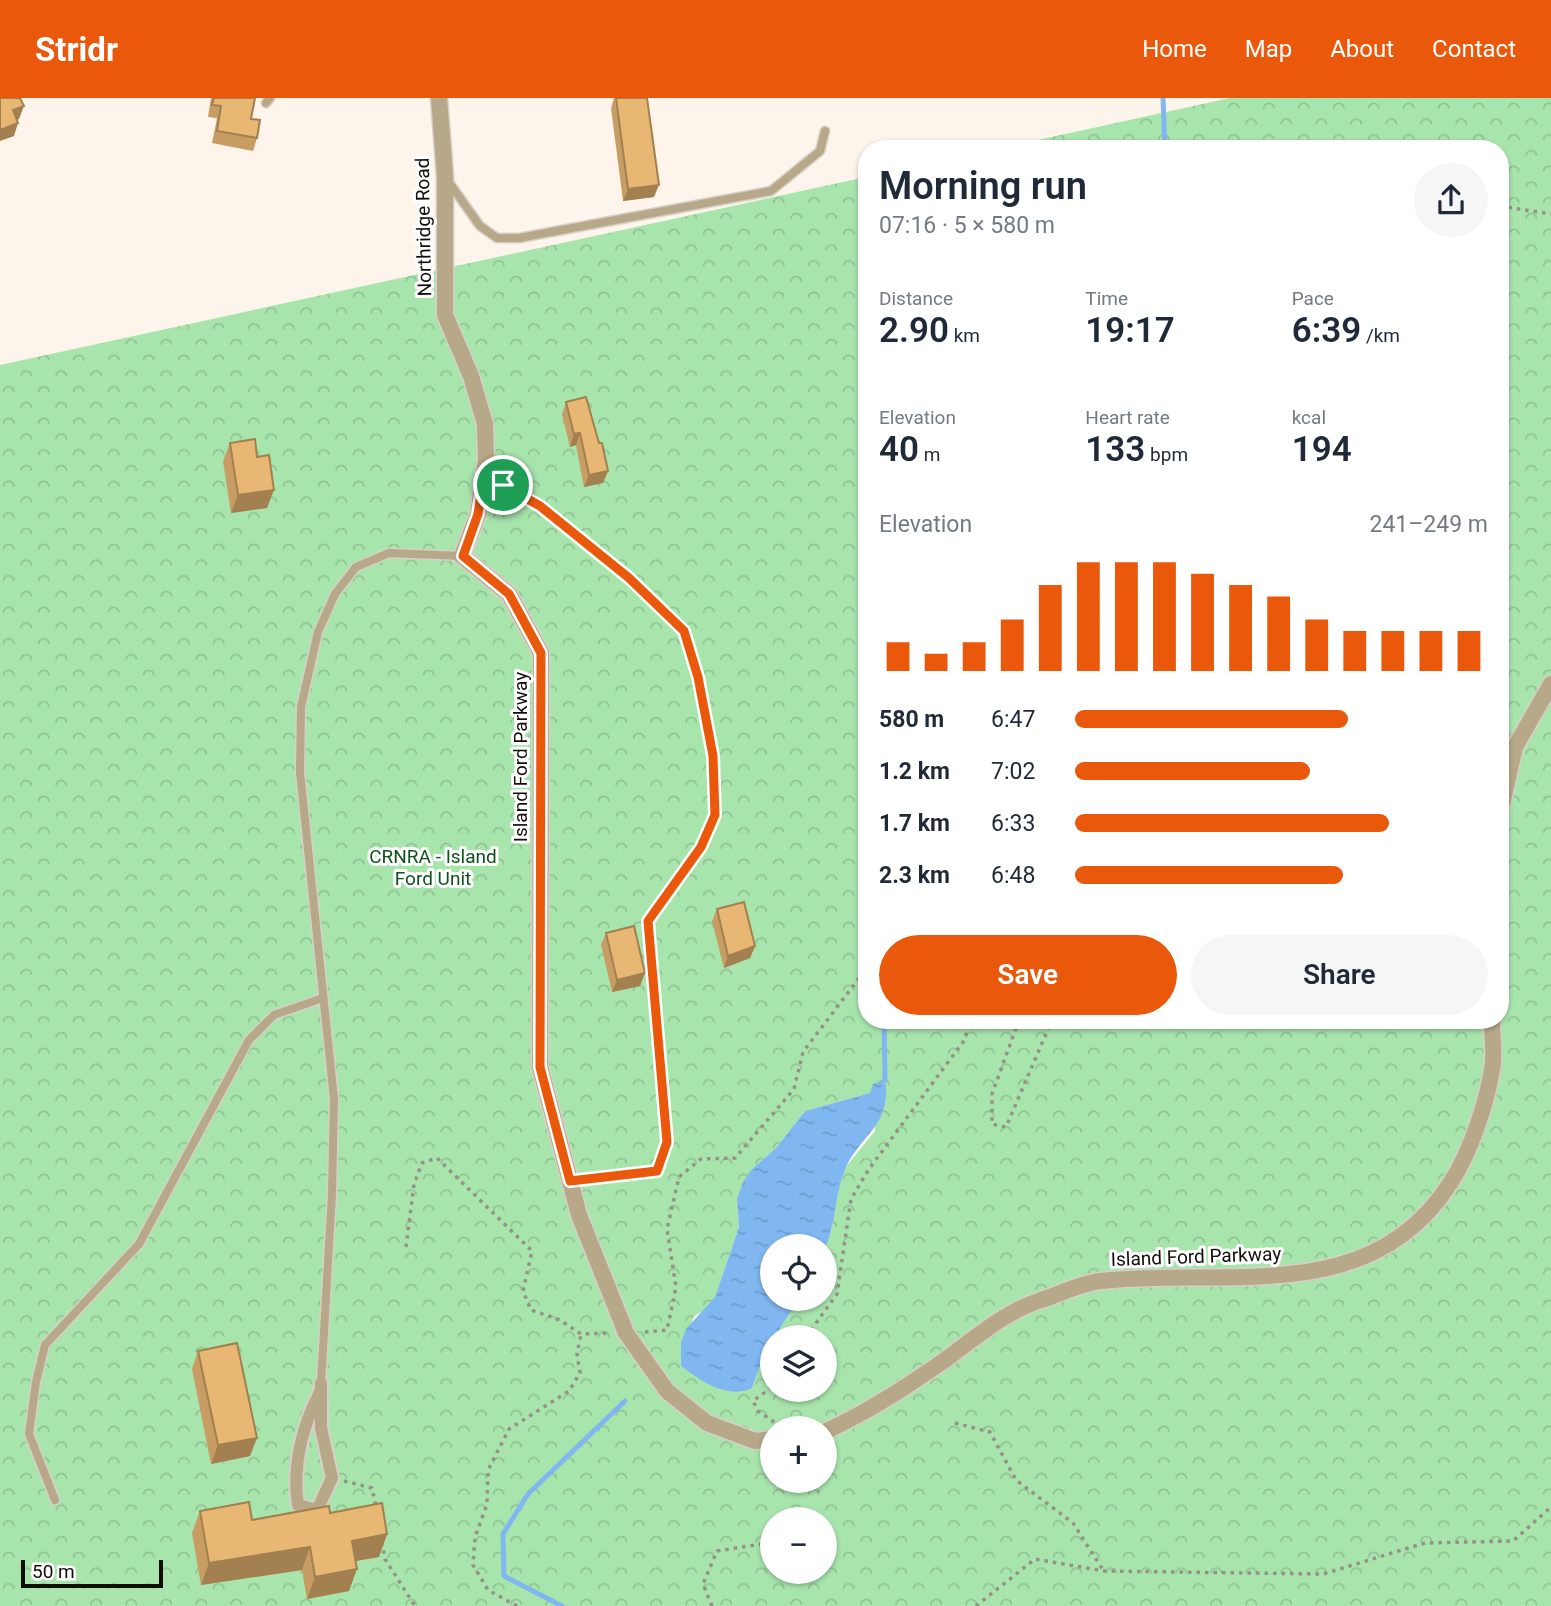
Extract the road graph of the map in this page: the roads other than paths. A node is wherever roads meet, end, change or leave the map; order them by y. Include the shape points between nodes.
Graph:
1 (439, 98) edge
2 (825, 131) dead end
3 (445, 176) junction
4 (483, 481) junction
5 (463, 556) junction
6 (1551, 684) edge
7 (1509, 773) edge
8 (323, 998) junction
9 (1492, 1029) edge
10 (570, 1181) junction
11 (320, 1387) junction
12 (837, 1426) edge
13 (760, 1440) edge
14 (55, 1500) dead end

1 - 3 street, Northridge Road
2 - 3 lane via 820,151 771,191 519,237 497,238 480,226
3 - 4 street, Northridge Road via 445,315 471,376 485,425
4 - 5 street, Northridge Road via 478,514
4 - 10 lane via 503,485 540,506 629,578 684,631 713,756 715,815 701,847 648,921 665,1090 667,1142 663,1158 657,1171
5 - 8 lane via 389,553 372,558 345,578 318,632 307,669 299,740
5 - 10 street, Island Ford Parkway via 509,594 541,653 540,1067
6 - 7 street via 1515,747
8 - 11 lane via 334,1099
8 - 14 lane via 274,1015 249,1040 139,1244 45,1345 29,1434
9 - 12 street, Island Ford Parkway via 1493,1063 1466,1159 1441,1198 1408,1233 1366,1255 1322,1269 1261,1278 1100,1281 1035,1302 979,1333 859,1417
10 - 13 street, Island Ford Parkway via 626,1333 667,1391 707,1423
11 - 11 street via 321,1427 332,1478 317,1510 298,1505 294,1480 309,1413

